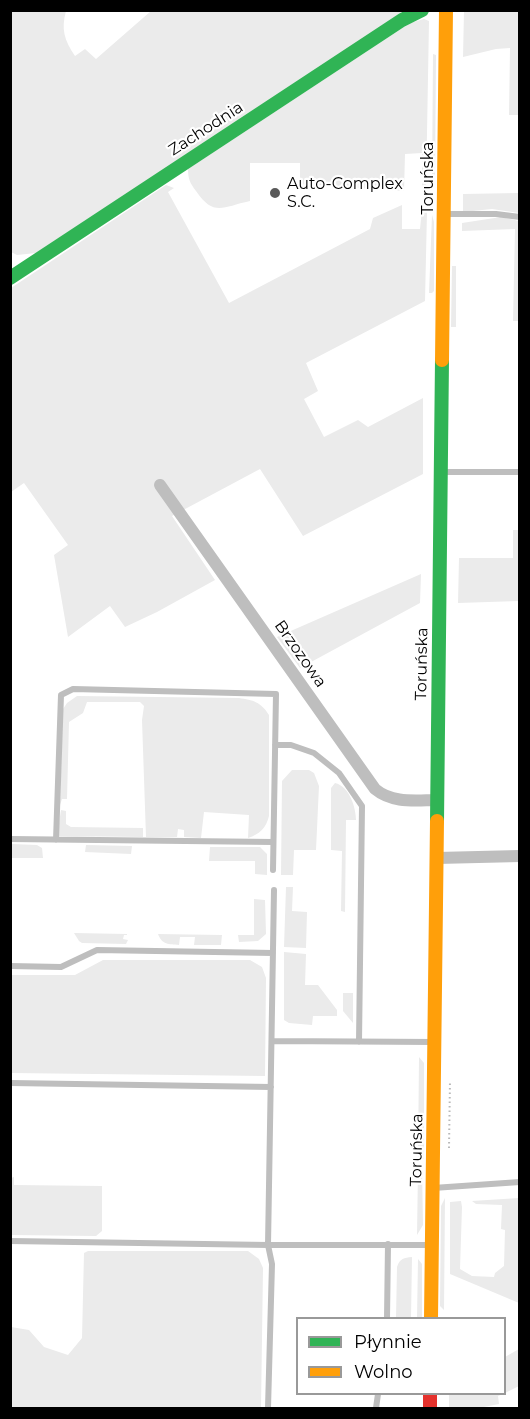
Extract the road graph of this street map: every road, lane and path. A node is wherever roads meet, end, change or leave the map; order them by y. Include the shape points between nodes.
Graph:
1 (422, 10) edge
2 (446, 10) edge
3 (444, 214) junction
4 (519, 218) edge
5 (11, 277) edge
6 (441, 472) junction
7 (519, 472) edge
8 (160, 485) dead end
9 (275, 745) junction
10 (438, 800) junction
11 (10, 839) edge
12 (56, 840) junction
13 (273, 842) junction
14 (519, 856) edge
15 (436, 858) junction
16 (273, 870) dead end
17 (274, 890) dead end
18 (273, 952) junction
19 (10, 966) edge
20 (272, 1041) junction
21 (359, 1042) junction
22 (435, 1042) junction
23 (10, 1083) edge
24 (271, 1087) junction
25 (519, 1182) edge
26 (433, 1188) junction
27 (10, 1241) edge
28 (388, 1244) junction
29 (268, 1245) junction
30 (432, 1245) junction
31 (387, 1317) edge
32 (431, 1317) edge
33 (268, 1408) edge

1 - 5 street, Zachodnia
2 - 3 street, Toruńska
3 - 4 lane
3 - 6 street, Toruńska
6 - 7 lane
6 - 10 street, Toruńska
8 - 10 street, Brzozowa via 375,789 397,800
9 - 12 lane via 276,694 73,689 61,695
9 - 13 lane
9 - 21 lane via 291,745 314,753 339,772 362,806
10 - 15 street, Toruńska
11 - 12 lane
12 - 13 lane
13 - 16 lane
14 - 15 street
15 - 22 street, Toruńska
17 - 18 lane
18 - 19 lane via 97,950 61,967
18 - 20 lane
20 - 21 lane
20 - 24 lane
21 - 22 lane
22 - 26 street, Toruńska
23 - 24 lane
24 - 29 lane
25 - 26 lane
26 - 30 street, Toruńska
27 - 29 lane
28 - 29 lane
28 - 30 lane
28 - 31 lane
29 - 33 lane via 272,1264
30 - 32 street, Toruńska

